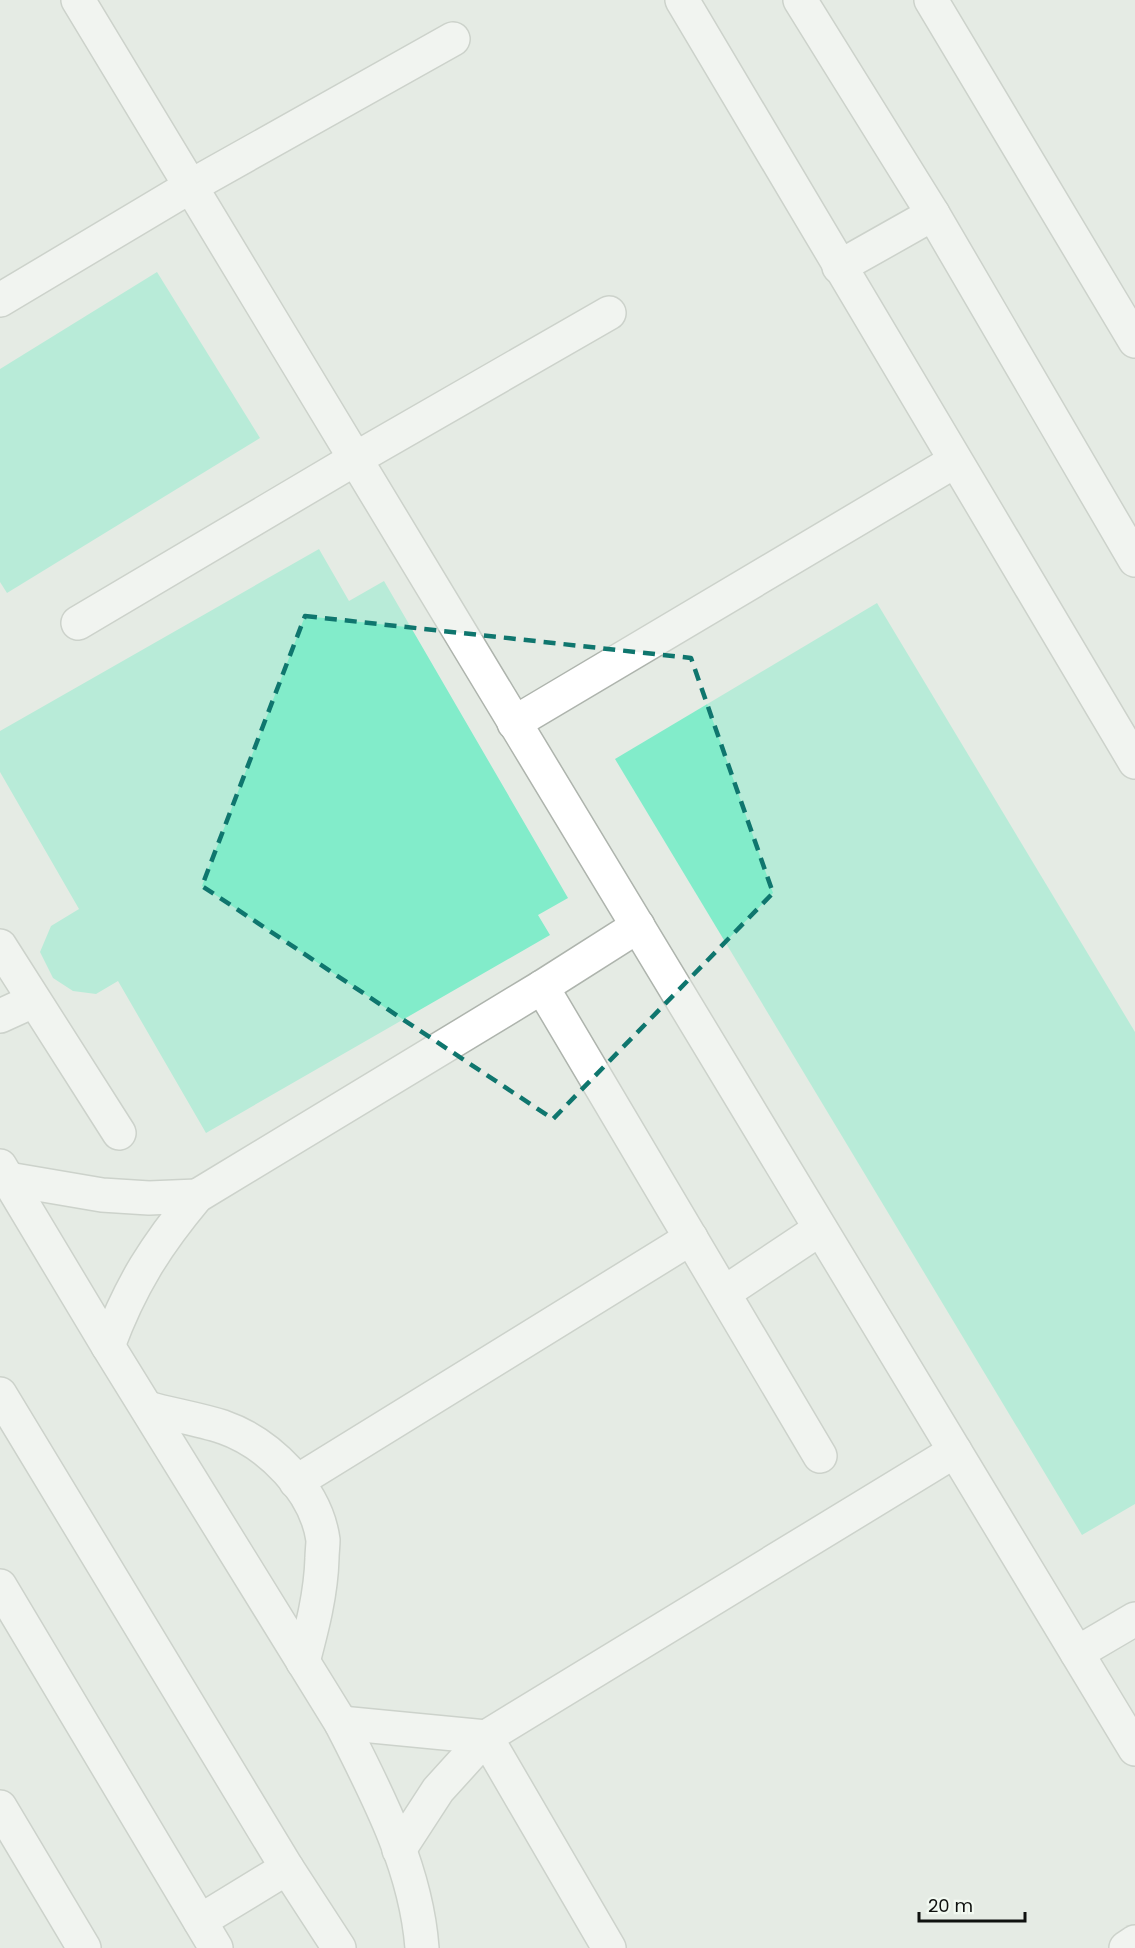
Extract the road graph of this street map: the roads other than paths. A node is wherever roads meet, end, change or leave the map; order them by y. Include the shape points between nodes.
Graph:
1 (78, 0) edge
2 (682, 0) edge
3 (800, 0) edge
4 (931, 0) edge
5 (453, 39) dead end
6 (191, 186) junction
7 (933, 214) junction
8 (839, 267) junction
9 (0, 300) edge
10 (609, 313) dead end
11 (1135, 341) edge
12 (355, 459) junction
13 (955, 462) junction
14 (1135, 560) edge
15 (78, 623) dead end
16 (514, 723) junction
17 (1135, 762) edge
18 (638, 926) junction
19 (1, 953) edge
20 (542, 987) junction
21 (33, 1001) junction
22 (0, 1016) edge
23 (119, 1133) dead end
24 (4, 1173) edge
25 (197, 1197) junction
26 (820, 1228) junction
27 (691, 1238) junction
28 (724, 1293) junction
29 (108, 1346) junction
30 (0, 1394) edge
31 (147, 1408) junction
32 (955, 1451) junction
33 (820, 1456) dead end
34 (296, 1482) junction
35 (0, 1586) edge
36 (1135, 1618) edge
37 (1077, 1653) junction
38 (303, 1662) junction
39 (341, 1723) junction
40 (486, 1737) junction
41 (1135, 1749) edge
42 (0, 1807) edge
43 (399, 1850) junction
44 (288, 1868) junction
45 (208, 1935) edge
46 (1135, 1942) edge
47 (84, 1948) edge
48 (339, 1948) edge
49 (422, 1948) edge
50 (609, 1948) edge
51 (1126, 1948) edge

1 - 6 lane
2 - 8 lane
3 - 7 lane
4 - 11 lane
5 - 6 lane
6 - 9 lane
6 - 12 lane
7 - 8 lane
7 - 14 lane
8 - 13 lane
10 - 12 lane
12 - 15 lane
12 - 16 lane
13 - 16 lane
13 - 17 lane
16 - 18 lane
18 - 20 lane
18 - 26 lane
19 - 21 lane
20 - 25 lane
20 - 27 lane
21 - 22 lane
21 - 23 lane
24 - 25 lane via 102,1195
24 - 29 lane
25 - 29 lane via 143,1268
26 - 28 lane
26 - 32 lane
27 - 28 lane
27 - 34 lane
28 - 33 lane
29 - 31 lane
30 - 44 lane
31 - 34 lane via 224,1428 276,1459
31 - 38 lane
32 - 37 lane
32 - 40 lane
34 - 38 lane via 312,1507 323,1540 322,1577
35 - 45 lane
36 - 37 lane
37 - 41 lane
38 - 39 lane
39 - 40 lane
39 - 43 lane via 374,1788
40 - 43 lane via 438,1790
40 - 50 lane
42 - 47 lane
43 - 49 lane via 420,1923
44 - 45 lane
44 - 48 lane
46 - 51 lane

